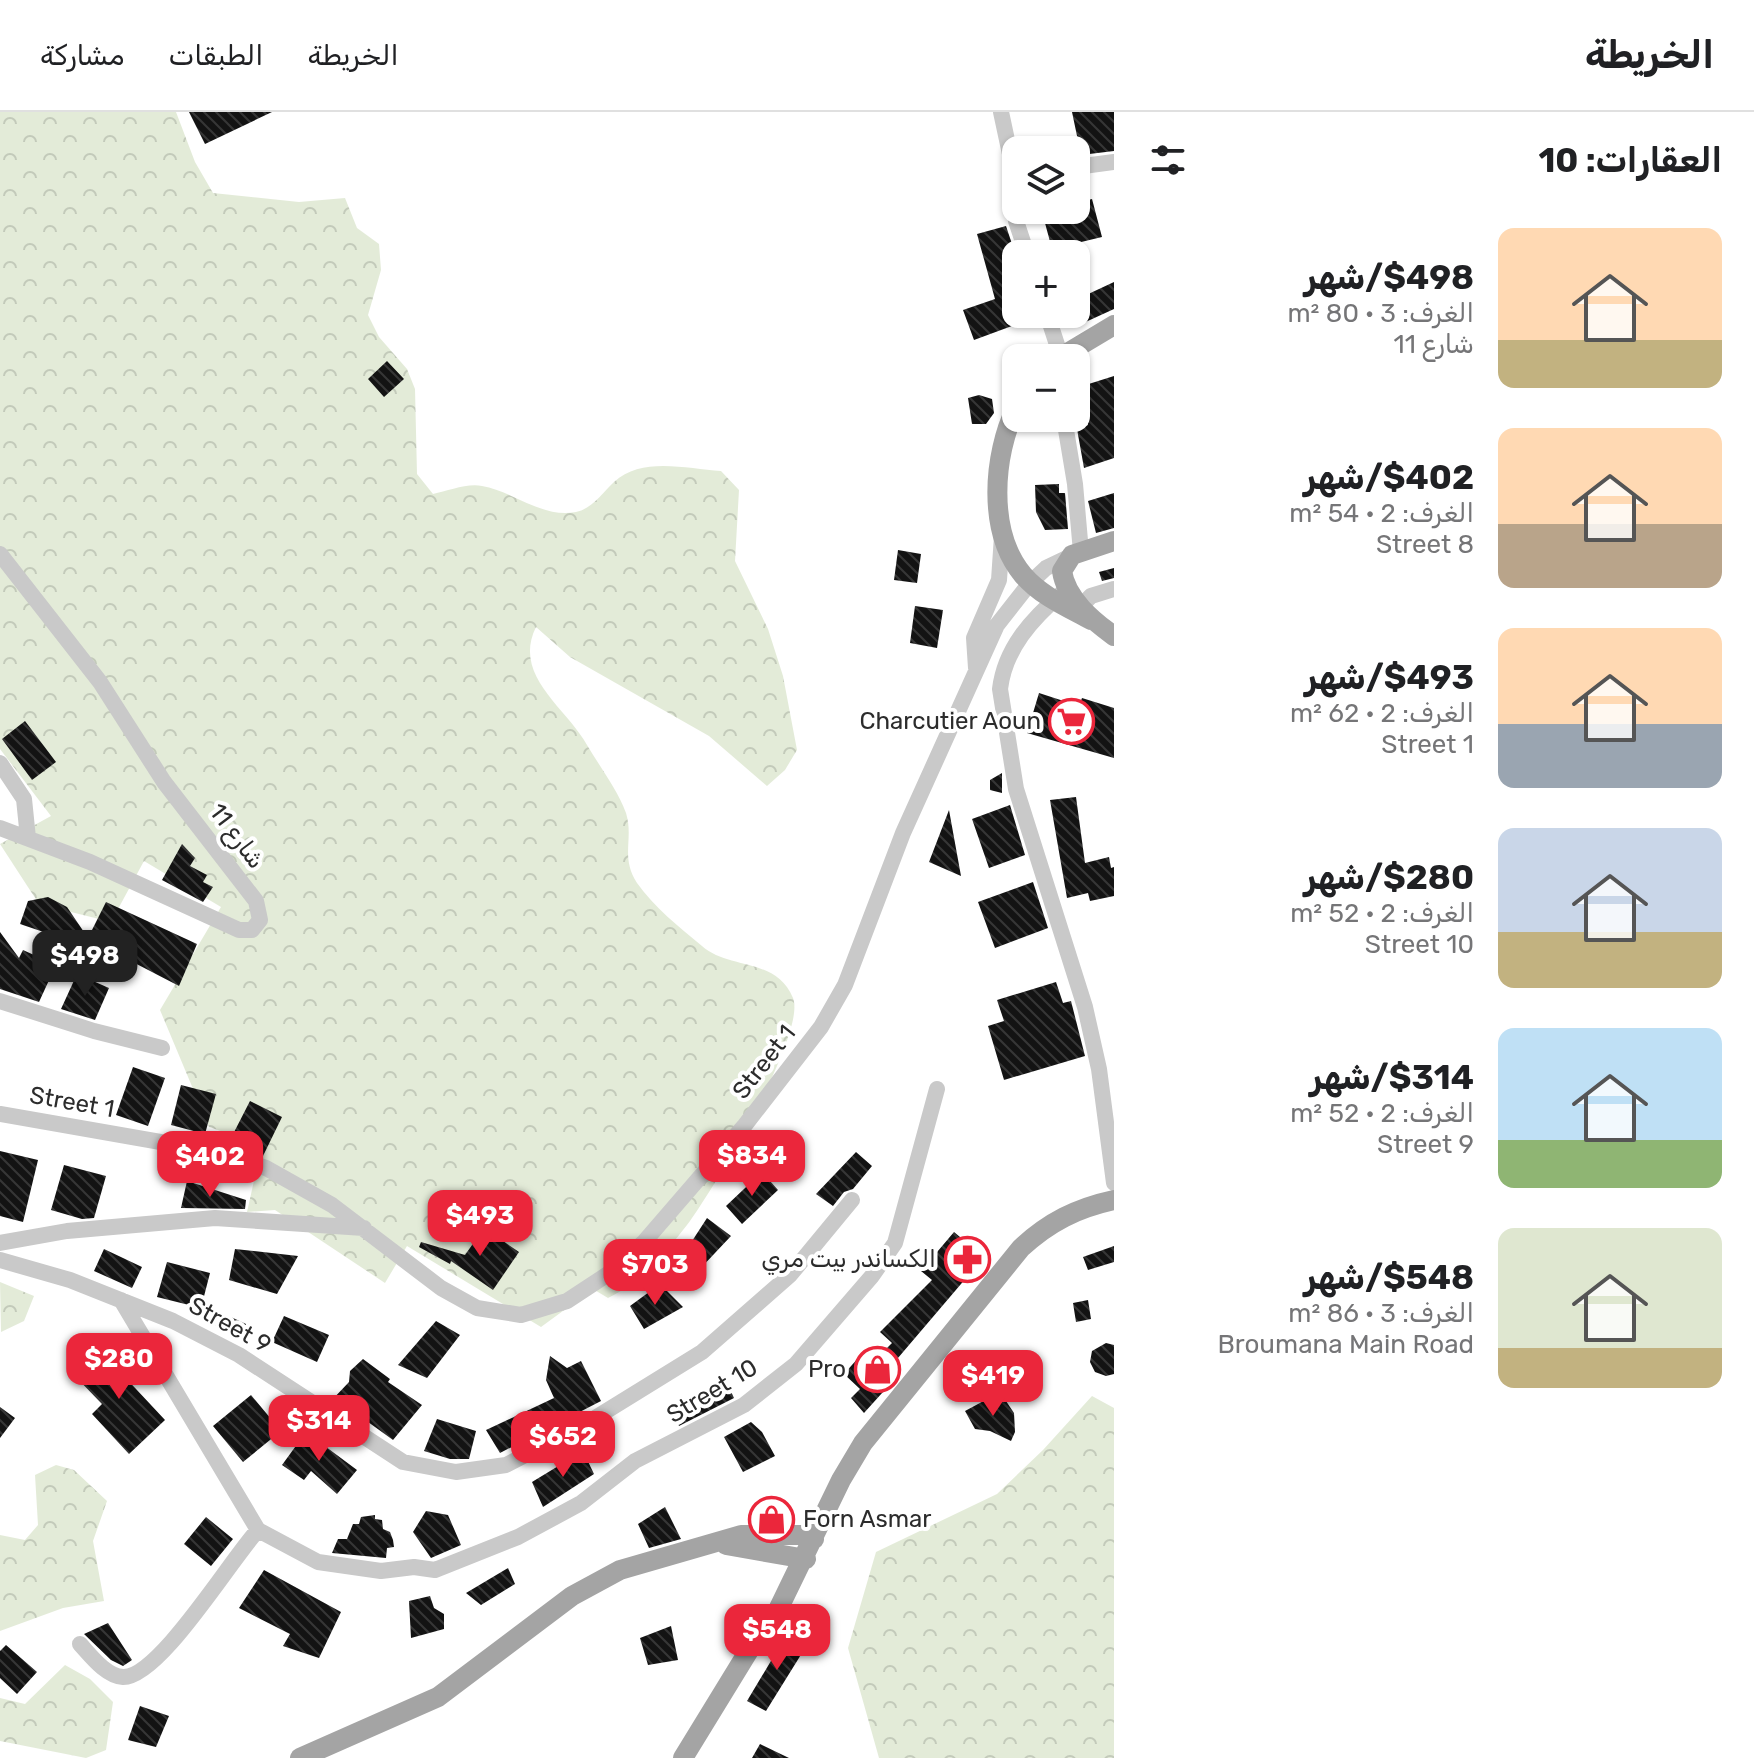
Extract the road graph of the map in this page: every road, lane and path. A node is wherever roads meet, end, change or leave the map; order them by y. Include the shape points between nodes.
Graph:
1 (1001, 112) edge
2 (1006, 136) edge
3 (1114, 162) edge
4 (1090, 165) edge
5 (1114, 325) edge
6 (1082, 344) edge
7 (1008, 432) edge
8 (1066, 432) edge
9 (1003, 530) junction
10 (1114, 541) edge
11 (0, 554) edge
12 (1075, 555) junction
13 (1030, 583) junction
14 (1114, 589) edge
15 (1060, 594) junction
16 (1086, 613) junction
17 (1114, 636) edge
18 (976, 669) junction
19 (0, 763) edge
20 (0, 828) edge
21 (28, 838) junction
22 (0, 1001) edge
23 (162, 1048) dead end
24 (937, 1089) dead end
25 (4, 1112) edge
26 (1110, 1122) edge
27 (1114, 1183) edge
28 (852, 1200) dead end
29 (1114, 1200) edge
30 (364, 1228) junction
31 (0, 1243) edge
32 (0, 1260) edge
33 (121, 1300) junction
34 (258, 1530) junction
35 (808, 1537) junction
36 (718, 1543) junction
37 (799, 1557) junction
38 (80, 1644) dead end
39 (300, 1758) edge
40 (683, 1758) edge

1 - 2 street
3 - 4 street
5 - 6 main road
7 - 9 main road via 1000,454
8 - 12 street via 1075,484
9 - 13 main road via 1009,552
9 - 18 street via 999,580 974,638
10 - 12 main road
11 - 21 street, شارع 11 via 100,682 164,782 256,901 260,920 252,930 239,930
12 - 13 street, Street 1 via 1046,568
12 - 15 main road via 1062,571
13 - 15 main road
13 - 18 street, Street 1 via 997,625
14 - 16 street via 1091,596
15 - 16 main road
15 - 26 street via 1014,645 1000,689 1016,789 1085,1007
16 - 17 main road
18 - 30 street, Street 1 via 903,833 849,975 821,1027 692,1188 634,1251 567,1301 537,1313 507,1314 462,1301
19 - 21 street via 24,799
20 - 21 street, شارع 11
22 - 23 street
24 - 34 street, Street 10 via 895,1243 796,1364 744,1405 635,1461 581,1503 518,1537 435,1570 381,1571 318,1562
25 - 30 street, Street 1 via 212,1151 266,1168
26 - 27 street
28 - 33 street, Street 9 via 790,1275 702,1352 587,1423 506,1465 456,1472 403,1462 211,1339
29 - 35 main road via 1058,1219 1021,1248 821,1500
30 - 31 street via 215,1218 67,1231
32 - 33 street, Street 9
33 - 34 street
34 - 38 street via 164,1650 138,1673 127,1677 110,1672
35 - 36 main road via 741,1535
35 - 37 main road
36 - 37 main road
36 - 39 main road via 598,1579 438,1697
37 - 40 main road

